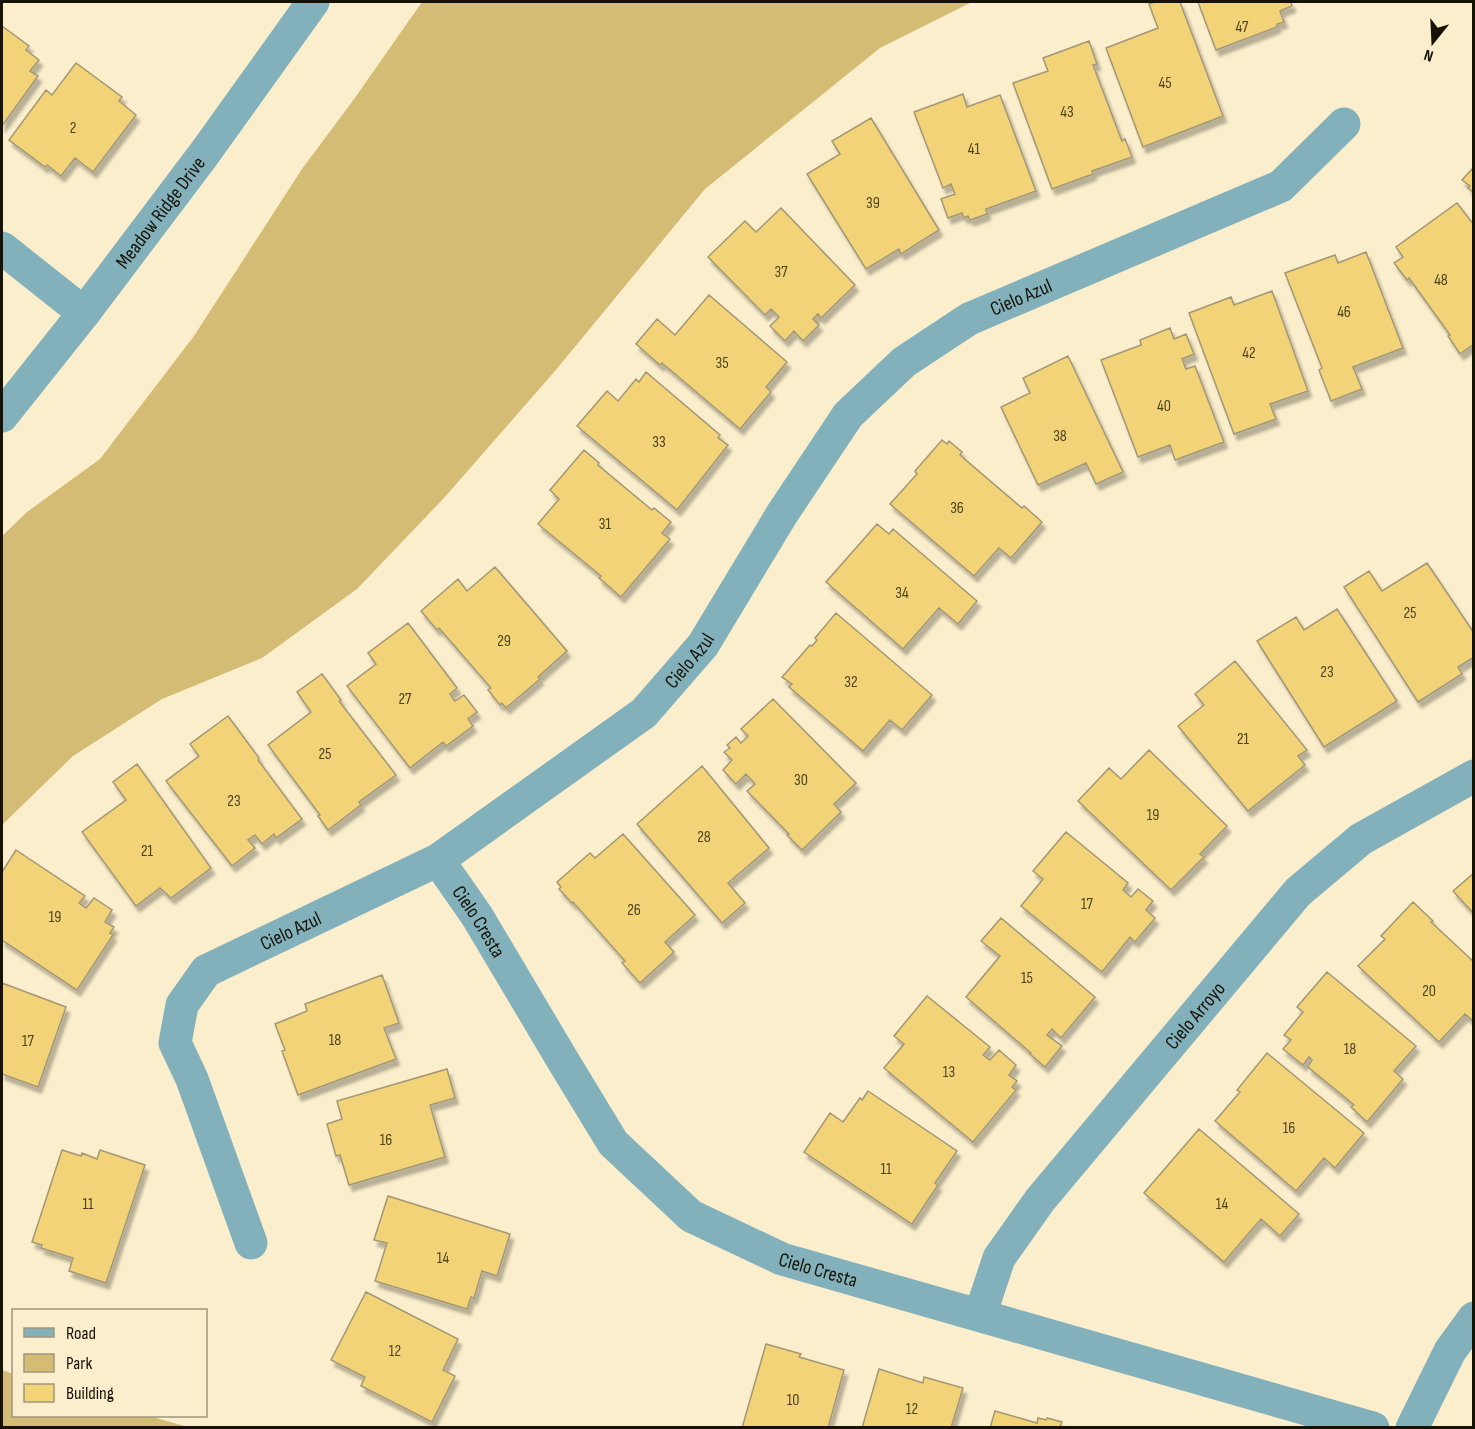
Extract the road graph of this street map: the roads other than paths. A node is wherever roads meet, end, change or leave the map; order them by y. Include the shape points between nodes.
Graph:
1 (313, 2) edge
2 (1344, 124) dead end
3 (2, 248) edge
4 (84, 313) junction
5 (2, 416) edge
6 (1473, 776) edge
7 (438, 860) junction
8 (251, 1243) dead end
9 (980, 1315) junction
10 (1473, 1318) edge
11 (1373, 1428) edge
12 (1412, 1428) edge

1 - 4 street, Meadow Ridge Drive
2 - 7 street, Cielo Azul via 1281,186 969,319 904,362 848,415 782,514 704,645 644,713
3 - 4 street
4 - 5 street, Meadow Ridge Drive
6 - 9 street, Cielo Arroyo via 1361,839 1298,892 1040,1200 999,1258
7 - 8 street, Cielo Azul via 206,971 182,1005 175,1043
7 - 9 street, Cielo Cresta via 477,916 614,1143 691,1216 782,1259
9 - 11 street, Cielo Cresta
10 - 12 street via 1450,1351

